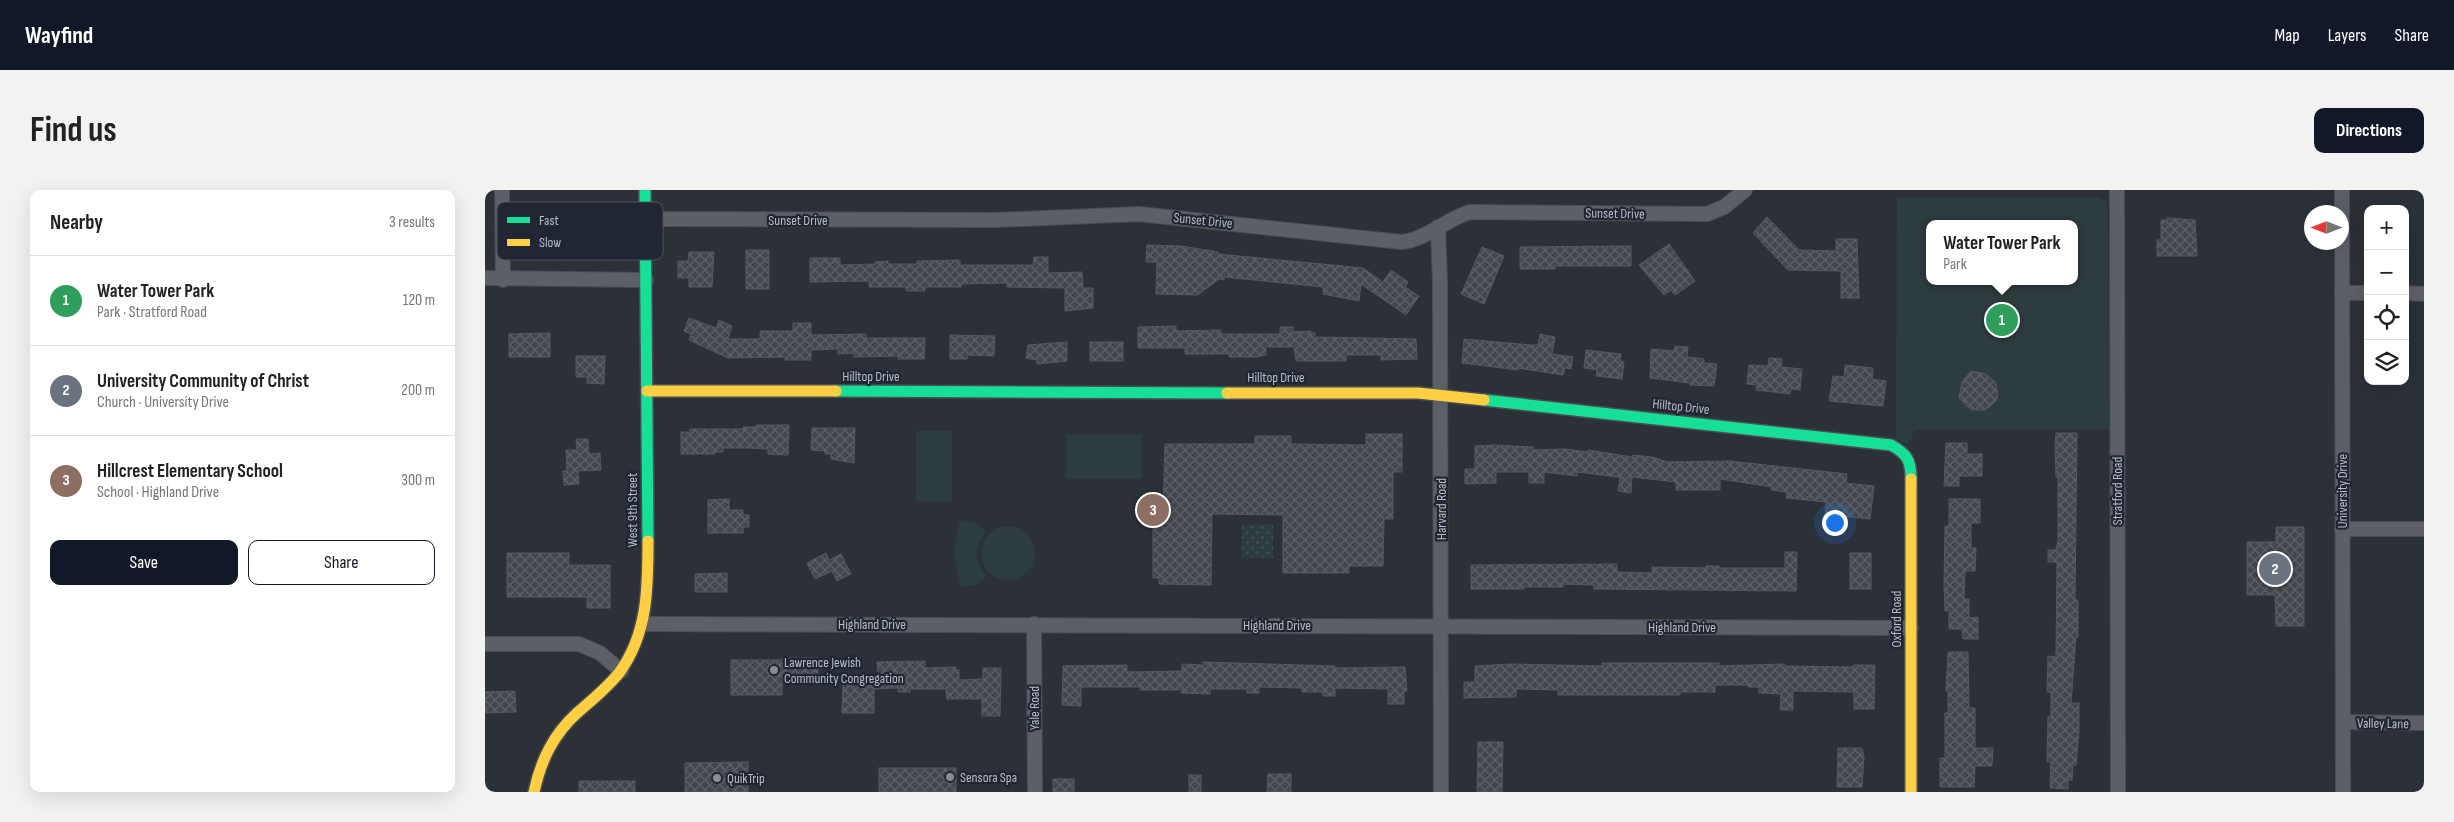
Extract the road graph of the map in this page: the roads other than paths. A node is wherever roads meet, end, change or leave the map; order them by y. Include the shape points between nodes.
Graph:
1 (1724, 190) edge
2 (1745, 190) edge
3 (2117, 190) edge
4 (2342, 190) edge
5 (1724, 207) junction
6 (663, 219) edge
7 (1437, 227) junction
8 (503, 260) edge
9 (646, 260) edge
10 (485, 278) edge
11 (503, 280) junction
12 (646, 280) junction
13 (2342, 293) junction
14 (2364, 293) edge
15 (2409, 294) edge
16 (2424, 294) edge
17 (647, 391) junction
18 (1441, 395) junction
19 (1901, 450) joint
20 (2342, 529) junction
21 (2424, 529) edge
22 (643, 624) junction
23 (1034, 624) junction
24 (1442, 626) junction
25 (1911, 628) junction
26 (485, 644) edge
27 (621, 671) junction
28 (2343, 722) junction
29 (2424, 723) edge
30 (534, 792) edge
31 (1035, 792) edge
32 (1441, 792) edge
33 (1911, 792) edge
34 (2118, 792) edge
35 (2343, 792) edge

1 - 5 street
2 - 5 street, Sunset Drive
3 - 34 street, Stratford Road
4 - 13 street, University Drive
5 - 7 street, Sunset Drive via 1707,214 1470,212 1455,216
6 - 7 street, Sunset Drive via 997,220 1139,214 1401,242 1416,239
7 - 18 street, Harvard Road
8 - 11 street
9 - 12 street, West 9th Street
10 - 11 street
11 - 12 street
12 - 17 street, West 9th Street
13 - 14 street
13 - 20 street, University Drive
15 - 16 street
17 - 18 street, Hilltop Drive
17 - 22 street, West 9th Street via 648,579
18 - 19 street, Hilltop Drive via 1891,445
18 - 24 street, Harvard Road
19 - 25 street, Oxford Road via 1909,459 1911,469
20 - 21 street
20 - 28 street, University Drive
22 - 23 street, Highland Drive
22 - 27 street, West 9th Street
23 - 24 street, Highland Drive
23 - 31 street, Yale Road
24 - 25 street, Highland Drive
24 - 32 street, Harvard Road
25 - 33 street, Oxford Road
26 - 27 street via 579,644 600,652
27 - 30 street, West 9th Street via 555,738
28 - 29 street, Valley Lane
28 - 35 street, University Drive

